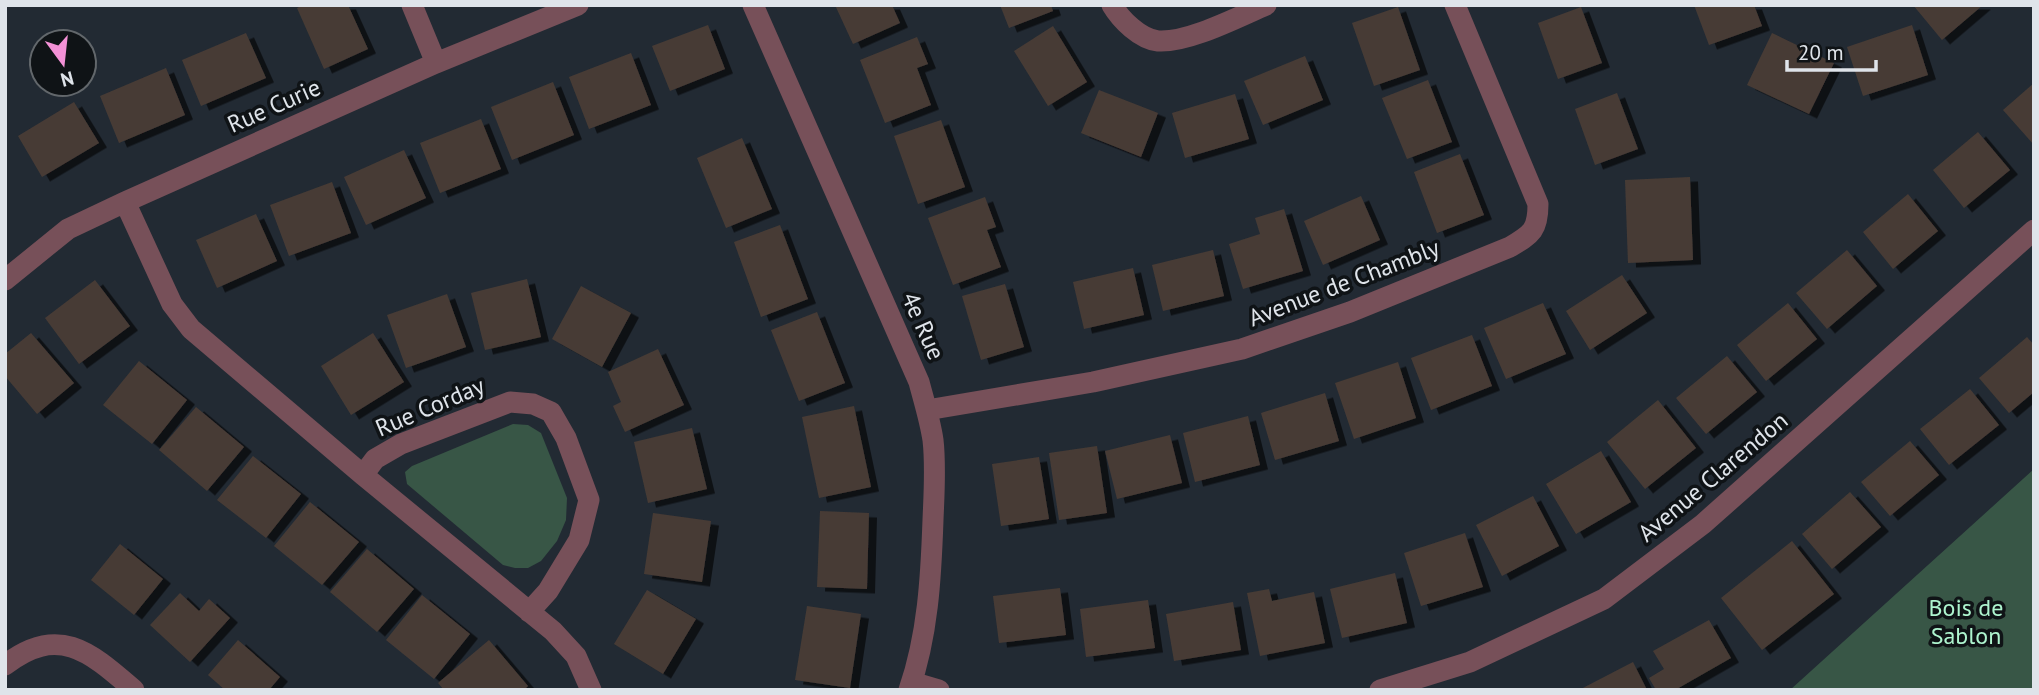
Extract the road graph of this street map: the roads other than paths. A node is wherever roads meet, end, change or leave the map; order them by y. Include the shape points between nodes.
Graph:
1 (412, 5) edge
2 (578, 5) edge
3 (753, 5) edge
4 (1112, 5) edge
5 (1266, 5) edge
6 (1455, 5) edge
7 (436, 63) junction
8 (125, 202) junction
9 (2034, 230) edge
10 (5, 280) edge
11 (927, 410) junction
12 (363, 475) junction
13 (530, 611) junction
14 (5, 665) edge
15 (910, 686) edge
16 (134, 690) edge
17 (591, 690) edge
18 (939, 690) edge
19 (1380, 690) edge

1 - 7 street
2 - 7 street, Rue Curie
3 - 11 street, 4e Rue via 919,382
4 - 5 street via 1131,28 1157,41 1190,37
6 - 11 street, Avenue de Chambly via 1538,204 1536,228 1527,237 1350,312 1241,349 1093,383
7 - 8 street, Rue Curie
8 - 10 street, Rue Curie via 68,229
8 - 12 street via 172,304 191,329
9 - 19 street, Avenue Clarendon via 1703,524 1604,599 1470,662
11 - 15 street, 4e Rue via 934,478 930,588
12 - 13 street
12 - 13 street, Rue Corday via 375,459 401,444 510,402 533,404 551,412 589,500 579,540
13 - 17 street via 576,656
14 - 16 street via 40,646 60,644 84,652
15 - 18 street

